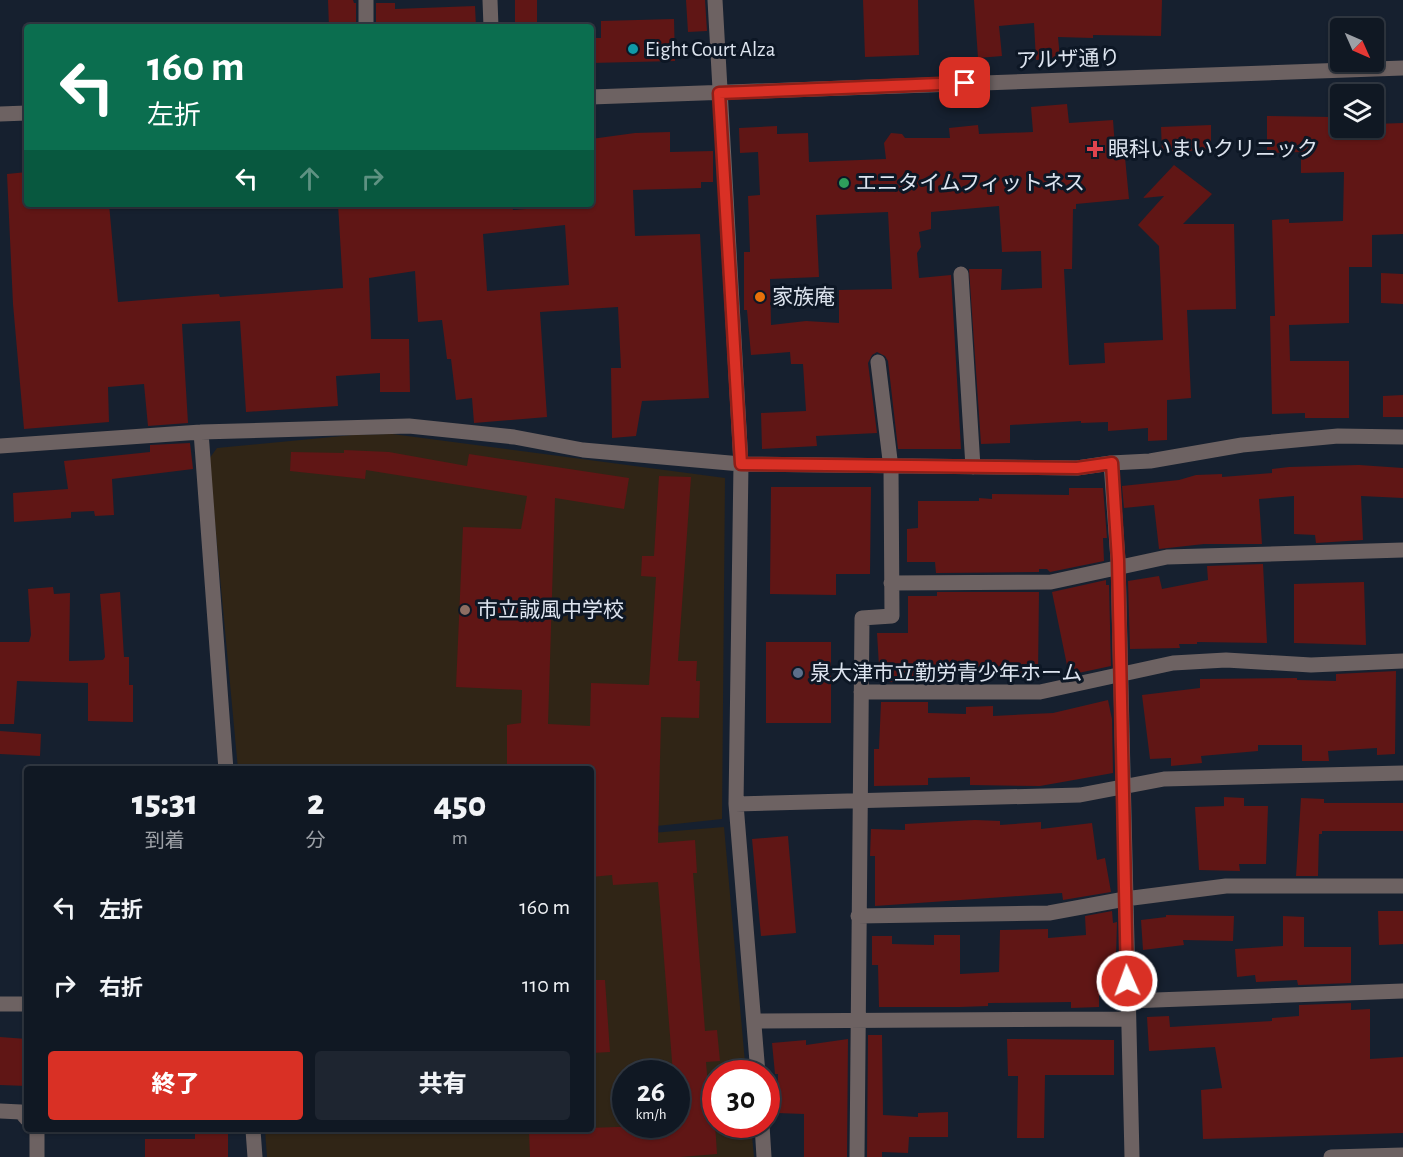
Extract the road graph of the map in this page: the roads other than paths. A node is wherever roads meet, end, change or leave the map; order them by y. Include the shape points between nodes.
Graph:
1 (366, 0) edge
2 (490, 0) edge
3 (715, 0) edge
4 (366, 24) edge
5 (491, 24) edge
6 (1403, 68) edge
7 (719, 93) junction
8 (594, 97) edge
9 (24, 113) edge
10 (0, 114) edge
11 (961, 274) dead end
12 (878, 362) dead end
13 (201, 432) junction
14 (1403, 437) edge
15 (0, 446) edge
16 (1112, 463) junction
17 (741, 464) junction
18 (973, 467) junction
19 (891, 468) junction
20 (1403, 550) edge
21 (1118, 570) junction
22 (891, 583) junction
23 (1403, 661) edge
24 (1120, 674) junction
25 (861, 692) junction
26 (226, 766) edge
27 (1403, 773) edge
28 (1122, 789) junction
29 (859, 802) junction
30 (736, 804) junction
31 (1403, 886) edge
32 (1125, 899) junction
33 (858, 916) junction
34 (1403, 992) edge
35 (1128, 1001) junction
36 (0, 1004) edge
37 (24, 1004) edge
38 (1128, 1019) junction
39 (754, 1022) junction
40 (858, 1022) junction
41 (757, 1060) edge
42 (0, 1111) edge
43 (24, 1116) edge
44 (37, 1132) edge
45 (253, 1132) edge
46 (763, 1138) edge
47 (1403, 1155) edge
48 (37, 1157) edge
49 (255, 1157) edge
50 (764, 1157) edge
51 (857, 1157) edge
52 (1132, 1157) edge
53 (1330, 1157) edge

1 - 4 street
2 - 5 street
3 - 7 street
6 - 7 street, アルザ通り
7 - 8 street, アルザ通り
7 - 17 street
9 - 10 street
11 - 18 street
12 - 19 street
13 - 15 street
13 - 17 street via 409,426 514,437 583,450
13 - 26 street
14 - 16 street via 1338,436
16 - 18 street via 1077,468
16 - 21 street
17 - 19 street
17 - 30 street
18 - 19 street
19 - 22 street
20 - 21 street via 1167,557
21 - 22 street via 1051,582
21 - 24 street
22 - 25 street via 892,616 862,618
23 - 24 street via 1311,666 1226,660 1173,663
24 - 25 street via 1040,692
24 - 28 street
25 - 29 street
27 - 28 street via 1164,779
28 - 29 street via 1080,795
28 - 32 street
29 - 30 street
29 - 33 street
30 - 39 street
31 - 32 street via 1226,886
32 - 33 street via 1049,913
32 - 35 street
33 - 40 street
34 - 35 street
35 - 38 street
36 - 37 street
38 - 40 street
38 - 52 street
39 - 40 street
39 - 41 street
40 - 51 street
42 - 43 street
44 - 48 street
45 - 49 street
46 - 50 street
47 - 53 street

